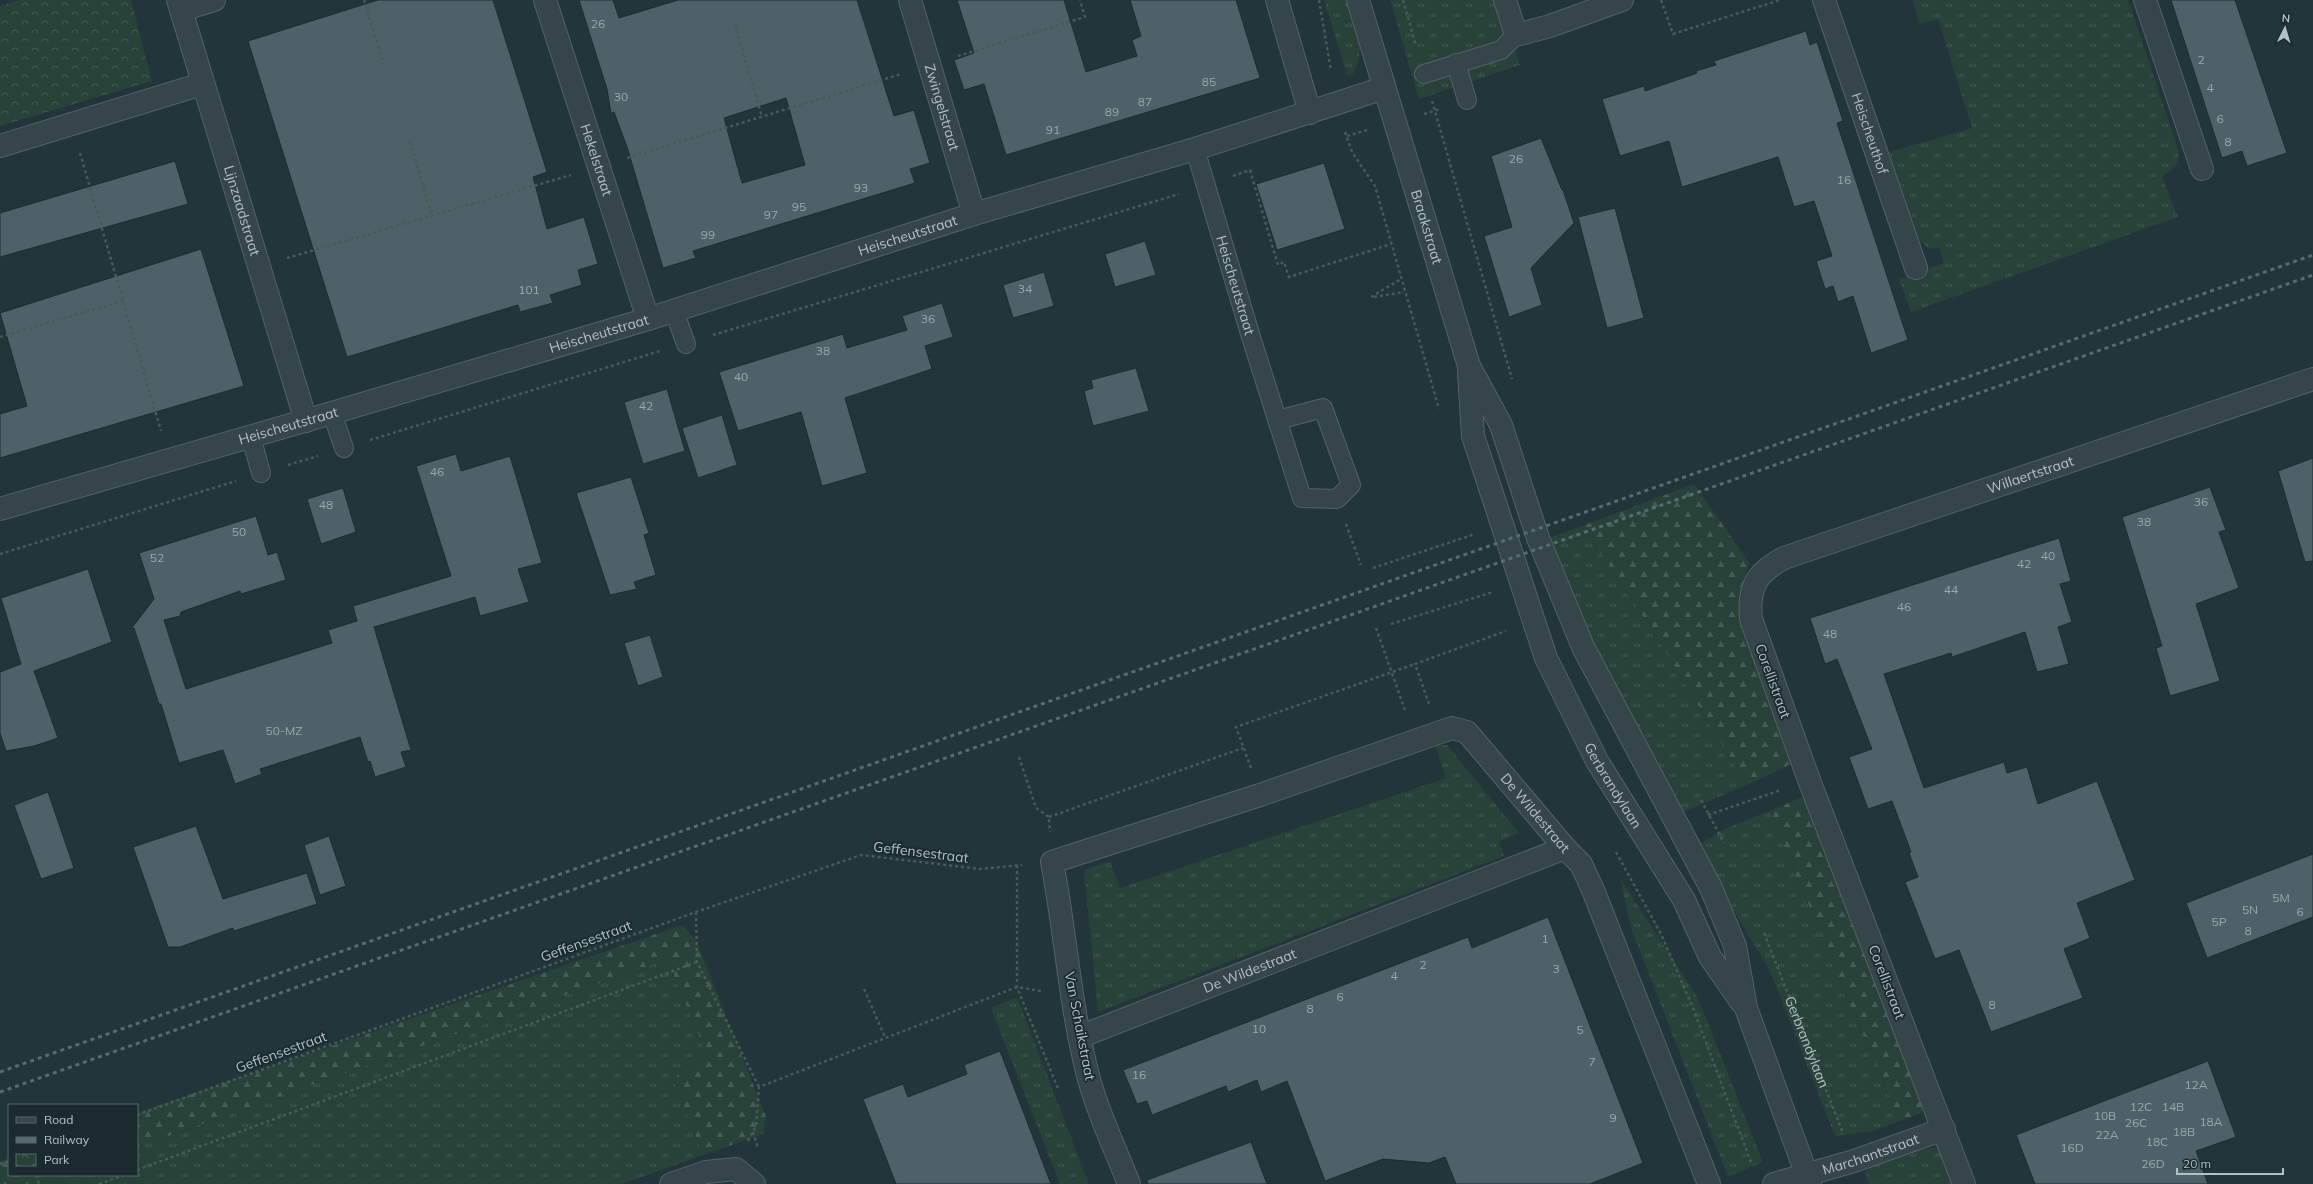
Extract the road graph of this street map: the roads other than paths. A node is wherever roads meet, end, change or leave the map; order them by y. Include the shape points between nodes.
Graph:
1 (214, 0) edge
2 (545, 0) edge
3 (910, 0) edge
4 (1276, 0) edge
5 (1358, 0) edge
6 (1505, 0) edge
7 (1622, 0) edge
8 (1824, 0) edge
9 (2145, 0) edge
10 (179, 5) edge
11 (1516, 35) junction
12 (1456, 63) junction
13 (1424, 74) road end
14 (202, 84) junction
15 (1384, 88) junction
16 (1467, 100) dead end
17 (1310, 113) junction
18 (0, 146) edge
19 (1195, 150) junction
20 (2202, 170) dead end
21 (974, 214) junction
22 (1916, 268) dead end
23 (674, 311) junction
24 (648, 319) junction
25 (686, 344) road end
26 (1469, 366) junction
27 (2313, 379) edge
28 (332, 413) junction
29 (1278, 420) junction
30 (306, 421) junction
31 (251, 437) junction
32 (344, 448) road end
33 (261, 474) road end
34 (0, 509) edge
35 (1538, 538) joint
36 (1510, 548) joint
37 (1755, 582) joint
38 (1565, 848) junction
39 (1052, 862) joint
40 (1746, 1008) junction
41 (1079, 1037) junction
42 (1944, 1129) junction
43 (1808, 1179) edge
44 (671, 1184) edge
45 (754, 1184) edge
46 (1129, 1184) edge
47 (1709, 1184) edge
48 (1774, 1184) edge
49 (1964, 1184) edge

1 - 10 street
2 - 24 street, Hekelstraat
3 - 21 street, Zwingelstraat
4 - 17 street
5 - 15 street, Braakstraat
6 - 11 street
7 - 11 street via 1550,26
8 - 22 street, Heischeuthof
9 - 20 street
10 - 14 street, Lijnzaadstraat
11 - 12 lane via 1501,50
12 - 13 lane
12 - 16 lane
14 - 18 street
14 - 30 street, Lijnzaadstraat
15 - 17 street, Heischeutstraat
15 - 26 street, Braakstraat
17 - 19 street, Heischeutstraat
19 - 21 street, Heischeutstraat
19 - 29 lane, Heischeutstraat
21 - 23 street, Heischeutstraat
23 - 24 street, Heischeutstraat
23 - 25 lane
24 - 28 street, Heischeutstraat
26 - 35 street, Braakstraat via 1501,425
26 - 36 street, Braakstraat via 1473,436
27 - 37 street, Willaertstraat via 1784,558 1767,567
28 - 30 street, Heischeutstraat
28 - 32 lane
29 - 29 lane, Heischeutstraat via 1324,408 1351,485 1337,499 1302,498
30 - 31 street, Heischeutstraat
31 - 33 lane
31 - 34 street, Heischeutstraat
35 - 40 street, Gerbrandylaan via 1583,647 1711,888 1735,946
36 - 40 street, Gerbrandylaan via 1546,658 1597,762 1684,900 1710,957
37 - 42 street, Corellistraat via 1749,600 1751,619 1809,780
38 - 39 street, De Wildestraat via 1467,732 1452,728 1260,795
38 - 41 street, De Wildestraat
38 - 47 street via 1581,864 1593,890
39 - 41 street, Van Schaikstraat
40 - 43 street, Gerbrandylaan
41 - 46 street, Van Schaikstraat via 1089,1080
42 - 43 street, Marchantstraat
42 - 49 street, Corellistraat
43 - 48 street, Marchantstraat
44 - 45 street via 706,1172 736,1169

